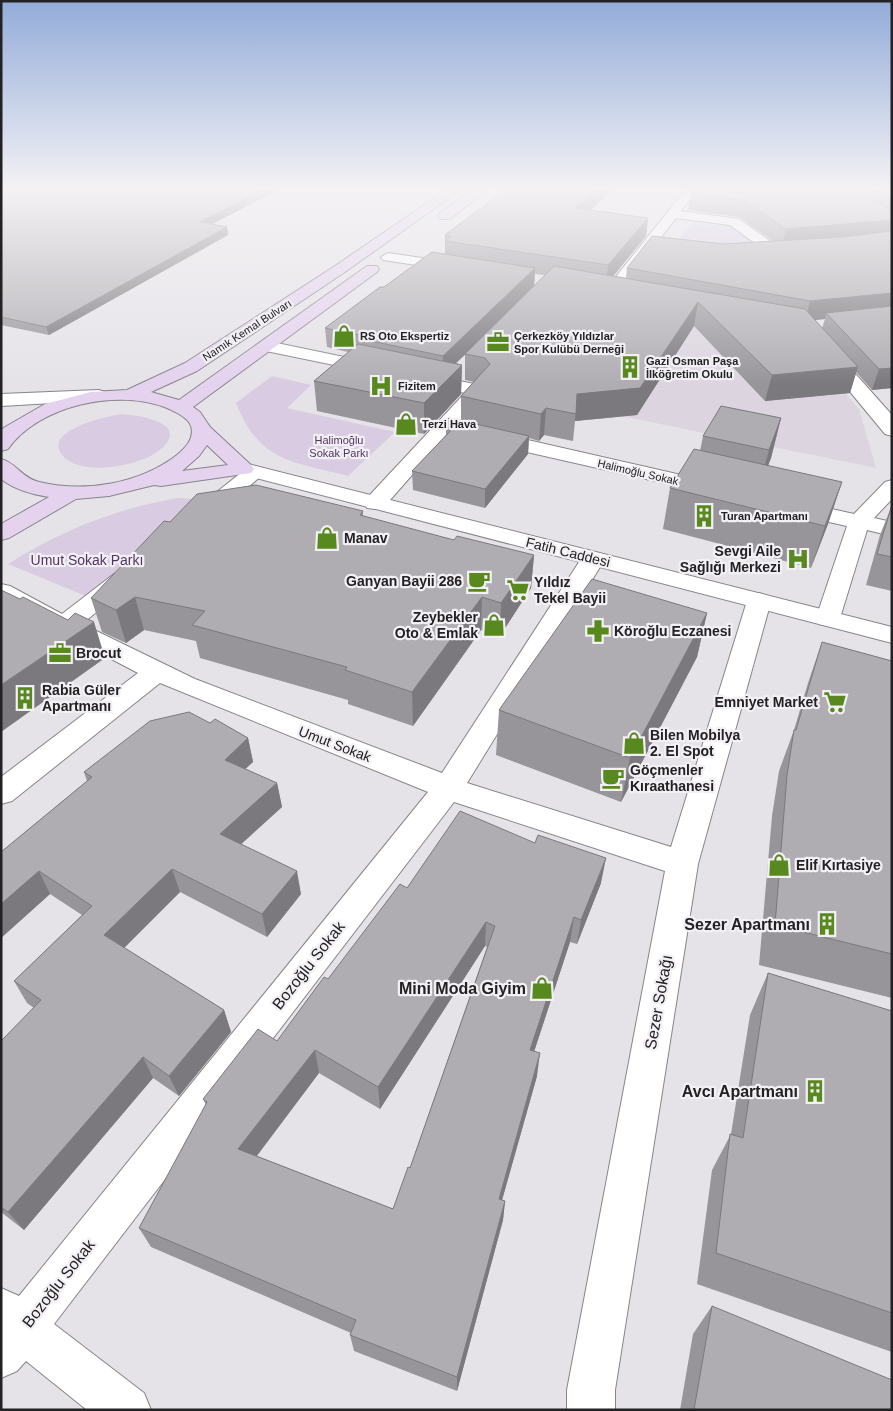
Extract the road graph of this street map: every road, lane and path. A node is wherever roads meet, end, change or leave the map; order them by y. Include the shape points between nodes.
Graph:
1 (362, 254) edge
2 (393, 254) edge
3 (642, 254) edge
4 (784, 254) edge
5 (753, 256) edge
6 (388, 257) junction
7 (472, 270) edge
8 (594, 289) edge
9 (611, 292) junction
10 (628, 295) edge
11 (817, 342) edge
12 (267, 346) junction
13 (461, 370) dead end
14 (392, 372) edge
15 (411, 376) edge
16 (448, 384) junction
17 (130, 395) junction
18 (99, 396) junction
19 (1, 400) edge
20 (183, 406) junction
21 (444, 427) junction
22 (892, 427) edge
23 (202, 430) junction
24 (2, 443) edge
25 (249, 470) junction
26 (3, 472) edge
27 (136, 484) junction
28 (892, 486) edge
29 (71, 493) junction
30 (734, 493) edge
31 (375, 502) junction
32 (772, 502) edge
33 (859, 522) junction
34 (192, 523) edge
35 (892, 528) edge
36 (1, 533) edge
37 (593, 559) junction
38 (139, 565) edge
39 (1, 590) edge
40 (759, 601) junction
41 (828, 618) junction
42 (64, 625) junction
43 (892, 635) edge
44 (158, 671) junction
45 (448, 788) junction
46 (1, 793) edge
47 (682, 864) junction
48 (8, 1332) edge
49 (127, 1410) edge
50 (591, 1410) edge

1 - 17 main road, Namık Kemal Bulvarı via 191,367
2 - 6 main road, Namık Kemal Bulvarı
3 - 9 street
4 - 5 street
6 - 7 street
6 - 12 main road, Namık Kemal Bulvarı
8 - 9 street
9 - 10 street
11 - 22 street
12 - 14 street
12 - 20 main road, Namık Kemal Bulvarı
13 - 16 street
15 - 16 street
16 - 21 street via 478,390
17 - 18 main road
17 - 20 main road via 160,398
18 - 19 street
18 - 24 main road via 39,413 16,427
20 - 23 main road via 196,417
21 - 30 street, Halimoğlu Sokak
21 - 31 street
23 - 25 main road
23 - 27 main road via 198,444 185,459 164,473
25 - 27 main road
25 - 31 street, Fatih Caddesi
25 - 34 street
26 - 29 main road via 42,490
27 - 29 main road via 104,491
28 - 33 street
29 - 36 main road
31 - 37 street, Fatih Caddesi
32 - 33 street
33 - 35 street
33 - 41 street
37 - 40 street, Fatih Caddesi
37 - 45 street, Bozoğlu Sokak
38 - 42 street
39 - 42 street, Umut Sokak
40 - 41 street, Fatih Caddesi
40 - 47 street, Sezer Sokağı
41 - 43 street, Fatih Caddesi
42 - 44 street, Umut Sokak
44 - 45 street, Umut Sokak via 185,685
44 - 46 street
45 - 47 street, Umut Sokak
45 - 48 street, Bozoğlu Sokak
47 - 50 street, Sezer Sokağı
48 - 49 street

